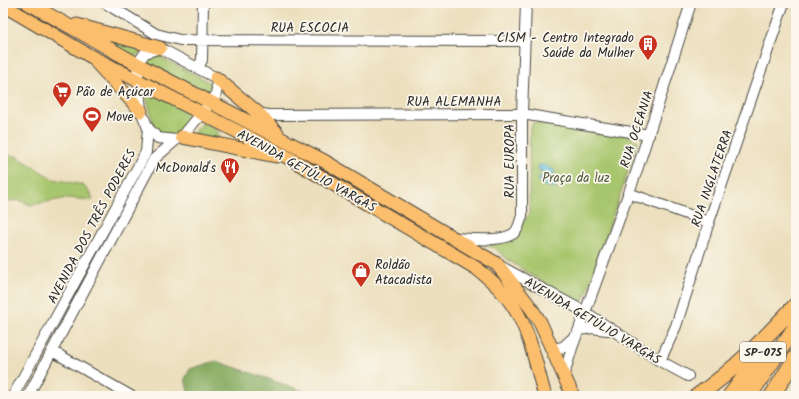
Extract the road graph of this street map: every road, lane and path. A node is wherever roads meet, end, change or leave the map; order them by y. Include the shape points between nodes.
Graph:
1 (28, 3) edge
2 (105, 3) edge
3 (125, 3) edge
4 (203, 3) edge
5 (526, 3) edge
6 (691, 3) edge
7 (784, 3) edge
8 (3, 5) edge
9 (125, 14) junction
10 (52, 18) junction
11 (203, 39) junction
12 (525, 40) junction
13 (160, 48) junction
14 (90, 56) junction
15 (137, 64) junction
16 (198, 68) junction
17 (216, 78) junction
18 (138, 80) junction
19 (206, 108) junction
20 (141, 111) junction
21 (258, 113) junction
22 (522, 114) junction
23 (148, 128) junction
24 (649, 135) junction
25 (179, 138) junction
26 (287, 142) junction
27 (290, 158) junction
28 (628, 193) junction
29 (709, 222) junction
30 (455, 238) junction
31 (497, 264) junction
32 (501, 288) junction
33 (796, 304) edge
34 (796, 308) edge
35 (585, 312) junction
36 (796, 326) edge
37 (579, 330) junction
38 (615, 333) junction
39 (552, 349) junction
40 (52, 351) junction
41 (796, 357) edge
42 (660, 361) junction
43 (784, 375) junction
44 (688, 376) dead end
45 (565, 382) junction
46 (13, 396) edge
47 (28, 396) edge
48 (131, 396) edge
49 (545, 396) edge
50 (573, 396) edge
51 (697, 396) edge
52 (730, 396) edge
53 (749, 396) edge
54 (772, 396) edge
55 (778, 396) edge

1 - 10 main road, AVENIDA GETÚLIO VARGAS
2 - 9 street, RUA ESCOCIA
3 - 9 street
4 - 11 street
5 - 12 street, RUA EUROPA
6 - 24 street, RUA OCEANIA
7 - 29 street, RUA INGLATERRA
8 - 14 main road, AVENIDA GETÚLIO VARGAS
9 - 11 street, RUA ESCOCIA via 156,34 180,40
10 - 13 main road
10 - 15 main road, AVENIDA GETÚLIO VARGAS
11 - 12 street, RUA ESCOCIA
11 - 16 street via 202,60
12 - 22 street, RUA EUROPA
13 - 15 street via 145,53
13 - 16 street
14 - 18 main road, AVENIDA GETÚLIO VARGAS
14 - 20 main road
15 - 18 street, AVENIDA DOS TRÊS PODERES
15 - 19 main road, AVENIDA GETÚLIO VARGAS
16 - 17 street
17 - 19 street, AVENIDA DOS TRÊS PODERES via 216,93
17 - 21 main road
18 - 19 main road, AVENIDA GETÚLIO VARGAS
18 - 20 street, AVENIDA DOS TRÊS PODERES
19 - 25 street, AVENIDA DOS TRÊS PODERES
19 - 26 main road, AVENIDA GETÚLIO VARGAS
19 - 27 main road, AVENIDA GETÚLIO VARGAS
20 - 23 street, AVENIDA DOS TRÊS PODERES
21 - 22 street, RUA ALEMANHA
21 - 26 main road
22 - 24 street, RUA ALEMANHA
22 - 30 street, RUA EUROPA via 522,216 516,231 502,238
23 - 25 street via 158,138
23 - 46 street, AVENIDA DOS TRÊS PODERES via 146,152
24 - 28 street, RUA OCEANIA
25 - 27 main road
25 - 40 street, AVENIDA DOS TRÊS PODERES via 154,159
26 - 30 main road, AVENIDA GETÚLIO VARGAS
27 - 32 main road, AVENIDA GETÚLIO VARGAS via 457,256
28 - 29 street
28 - 35 street, RUA OCEANIA
29 - 42 street, RUA INGLATERRA via 676,326
30 - 31 main road, AVENIDA GETÚLIO VARGAS
31 - 35 street, AVENIDA GETÚLIO VARGAS
31 - 39 main road, AVENIDA GETÚLIO VARGAS via 532,308
32 - 39 main road via 513,296 530,322 540,345
32 - 49 main road, AVENIDA GETÚLIO VARGAS via 522,320
33 - 51 highway via 758,347
34 - 52 highway, SP-075
35 - 37 street, RUA OCEANIA
35 - 38 street, AVENIDA GETÚLIO VARGAS
36 - 53 highway, SP-075
37 - 38 street via 592,328
37 - 39 street, RUA OCEANIA via 562,347
37 - 45 street, RUA OCEANIA via 566,368
38 - 42 street, AVENIDA GETÚLIO VARGAS
39 - 45 main road, AVENIDA GETÚLIO VARGAS
40 - 47 street, AVENIDA DOS TRÊS PODERES
40 - 48 street
41 - 43 highway
42 - 44 street, AVENIDA GETÚLIO VARGAS
43 - 54 highway
43 - 55 highway
45 - 50 main road, AVENIDA GETÚLIO VARGAS

